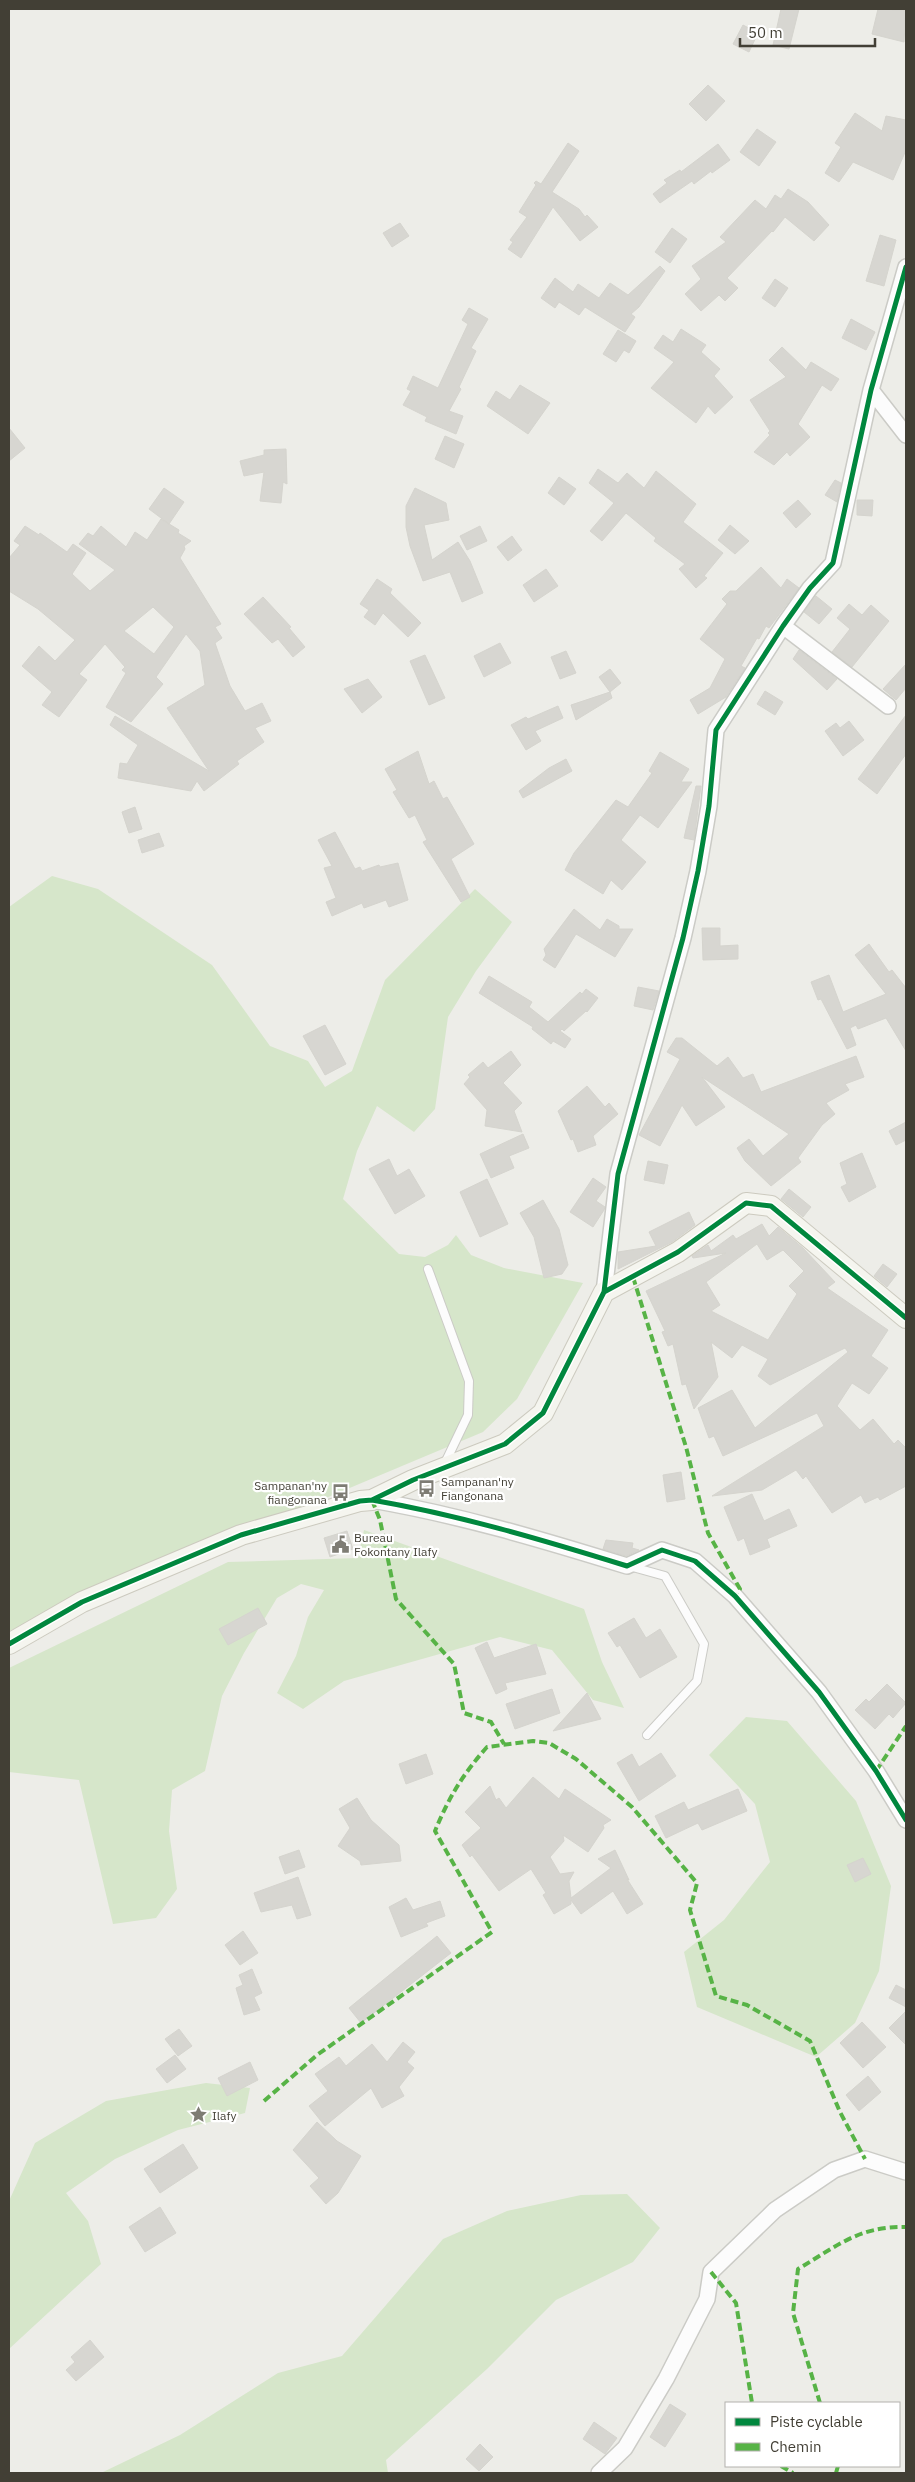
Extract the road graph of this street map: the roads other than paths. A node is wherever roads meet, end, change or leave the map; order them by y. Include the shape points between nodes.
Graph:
1 (906, 267) edge
2 (871, 390) junction
3 (906, 435) edge
4 (782, 626) junction
5 (888, 706) dead end
6 (428, 1269) dead end
7 (604, 1292) junction
8 (906, 1318) edge
9 (442, 1469) junction
10 (372, 1500) junction
11 (627, 1566) junction
12 (9, 1644) edge
13 (647, 1735) dead end
14 (906, 1820) edge
15 (906, 2172) edge
16 (600, 2473) edge

1 - 2 street
2 - 3 street
2 - 4 street via 834,563 810,588
4 - 5 street
4 - 7 street via 716,730 698,871 683,938 618,1174
6 - 9 lane via 469,1380 468,1415
7 - 8 street via 678,1252 746,1203 771,1206
7 - 9 street via 544,1413 505,1444
9 - 10 street
10 - 11 street via 520,1533
10 - 12 street via 241,1535 82,1602
11 - 13 lane via 665,1576 704,1644 697,1681
11 - 14 street via 662,1550 694,1561 735,1596 819,1692 876,1770
15 - 16 street via 865,2158 834,2170 775,2210 725,2258 711,2272 707,2298 666,2379 624,2448

